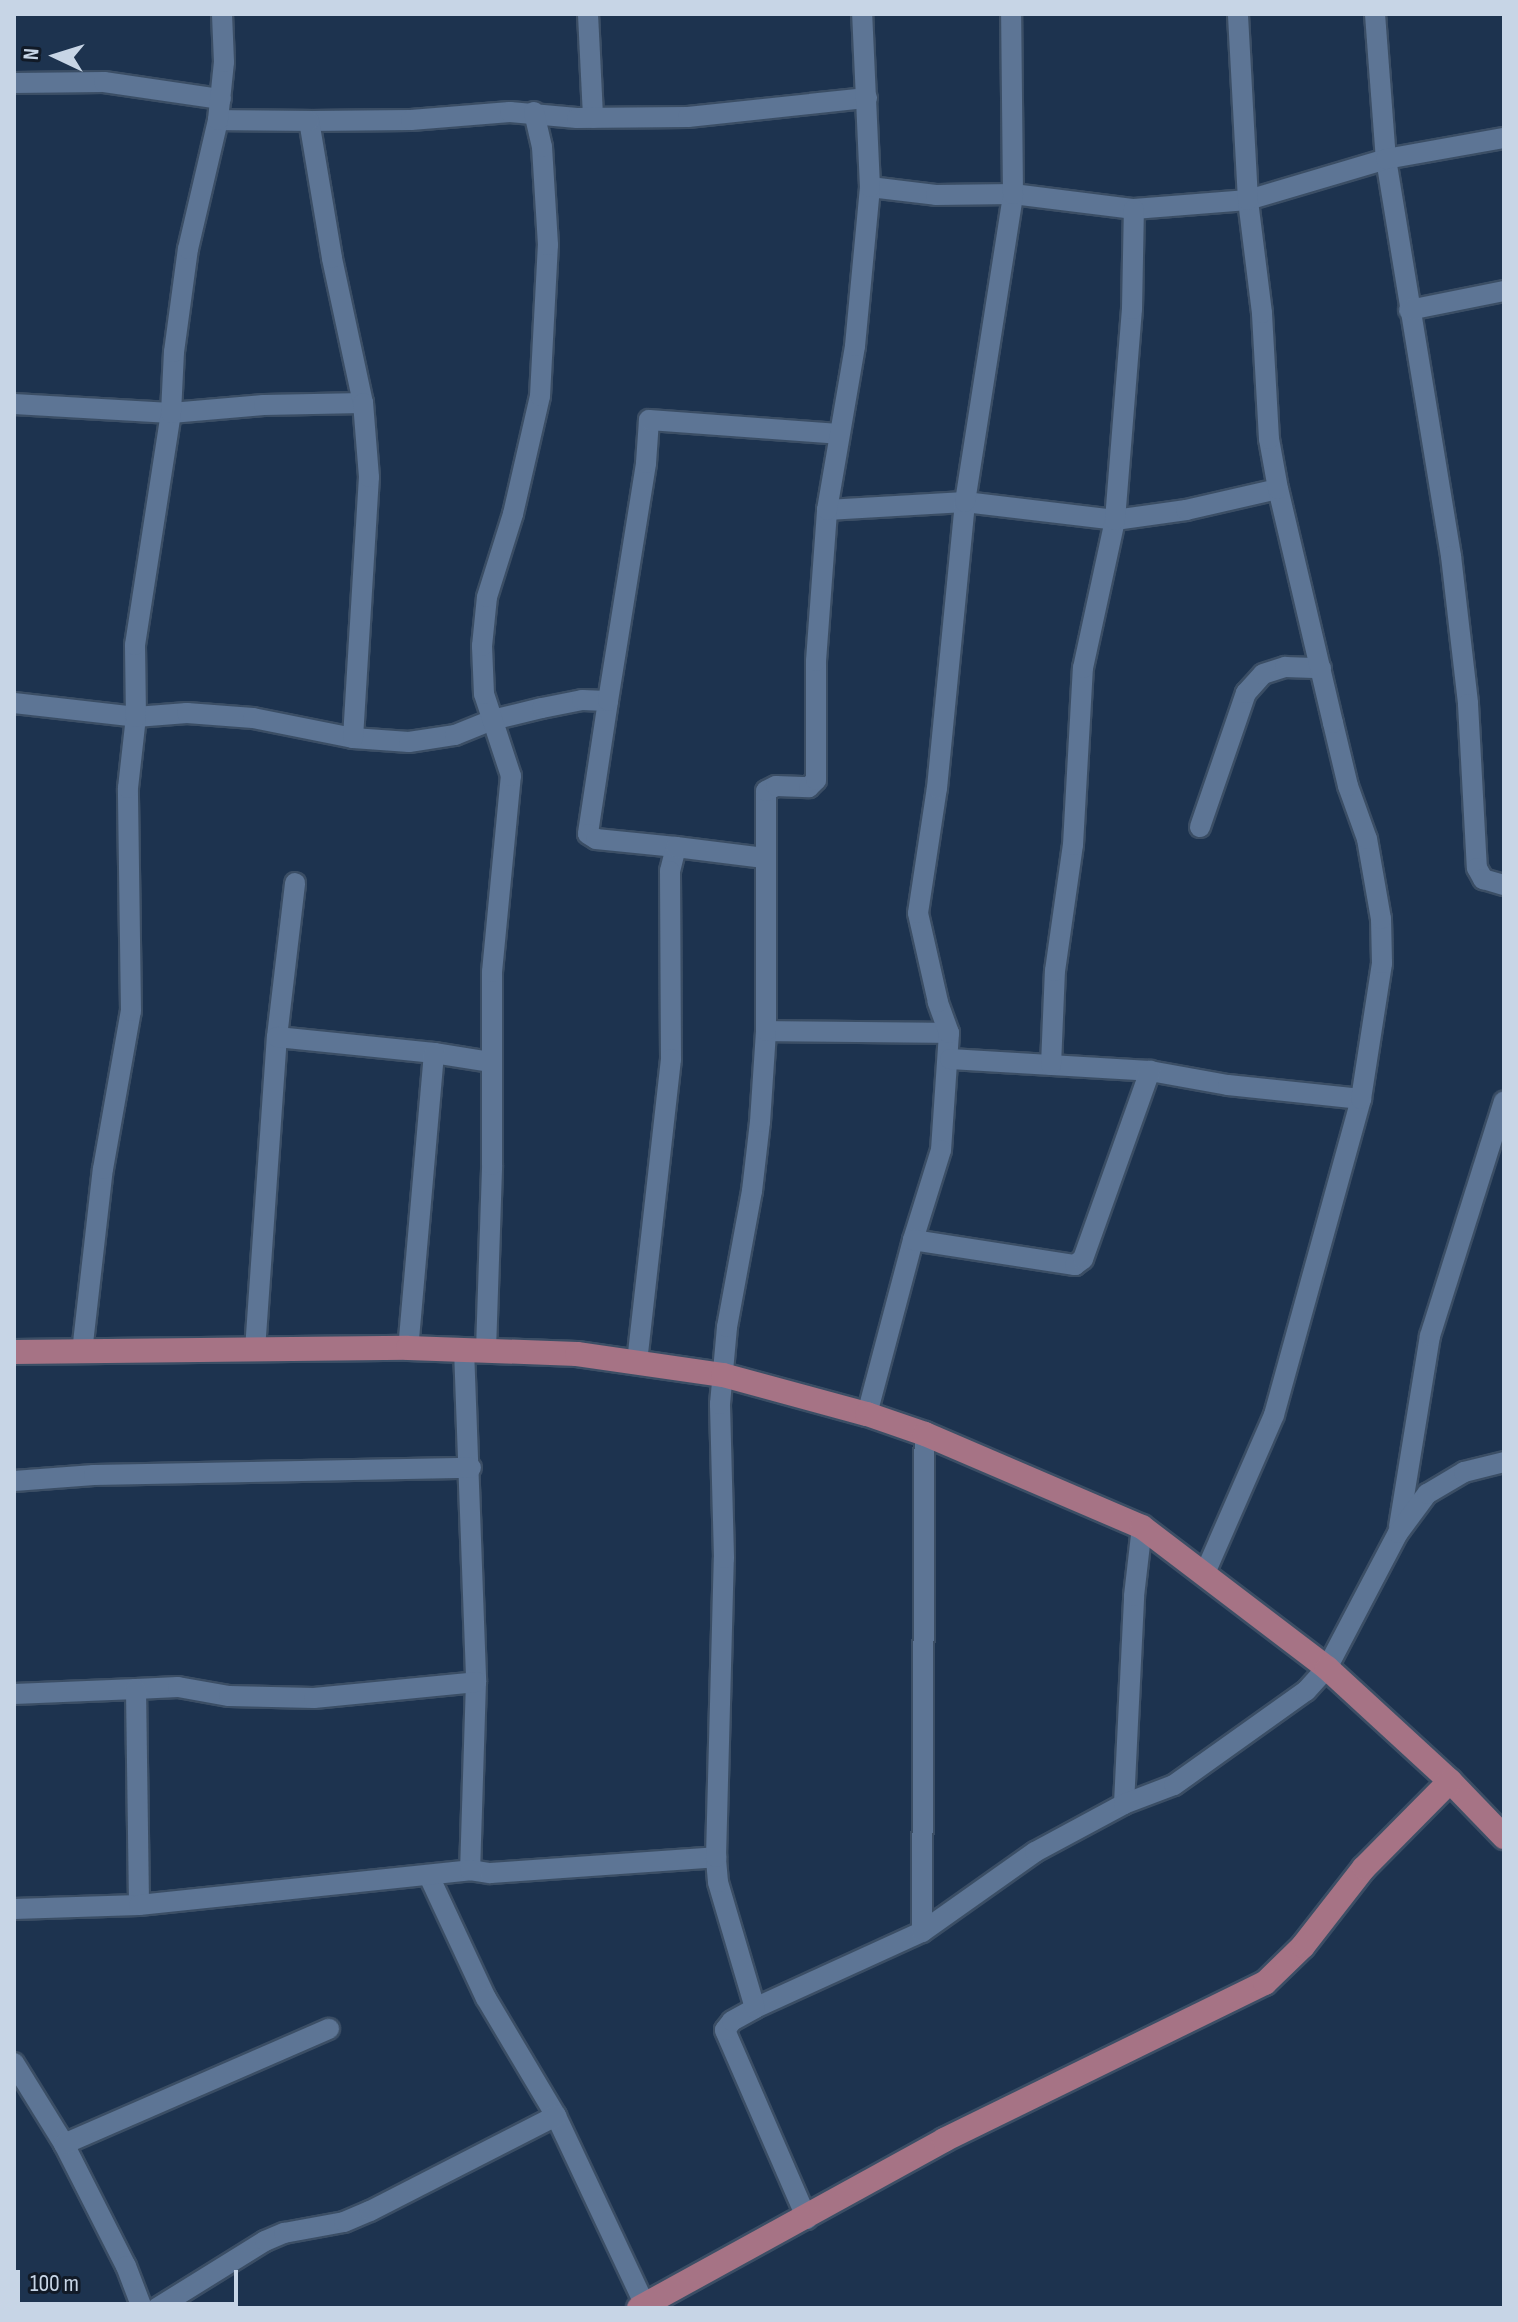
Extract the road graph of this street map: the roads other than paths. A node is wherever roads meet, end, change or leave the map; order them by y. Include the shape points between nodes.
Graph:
1 (222, 14) edge
2 (588, 14) edge
3 (862, 14) edge
4 (1011, 14) edge
5 (1238, 14) edge
6 (1375, 14) edge
7 (14, 83) edge
8 (867, 98) junction
9 (221, 99) junction
10 (534, 112) junction
11 (593, 118) junction
12 (218, 120) junction
13 (309, 121) junction
14 (1504, 138) edge
15 (1386, 159) junction
16 (870, 187) junction
17 (1013, 194) junction
18 (1248, 200) junction
19 (1134, 209) junction
20 (1504, 291) edge
21 (1409, 310) junction
22 (363, 403) junction
23 (14, 404) edge
24 (171, 413) junction
25 (838, 434) junction
26 (1278, 489) junction
27 (965, 502) junction
28 (827, 510) junction
29 (1115, 520) junction
30 (1321, 668) junction
31 (608, 701) junction
32 (14, 703) edge
33 (136, 717) junction
34 (492, 720) junction
35 (353, 738) junction
36 (1200, 827) dead end
37 (676, 847) junction
38 (764, 858) junction
39 (295, 883) dead end
40 (1504, 885) edge
41 (766, 1031) junction
42 (949, 1033) junction
43 (277, 1037) junction
44 (434, 1053) junction
45 (950, 1059) junction
46 (491, 1062) junction
47 (1051, 1065) junction
48 (1150, 1071) junction
49 (1361, 1099) junction
50 (1504, 1101) edge
51 (913, 1240) junction
52 (408, 1348) junction
53 (255, 1350) junction
54 (475, 1350) junction
55 (14, 1352) edge
56 (82, 1352) junction
57 (637, 1362) junction
58 (723, 1375) junction
59 (867, 1414) junction
60 (925, 1434) junction
61 (1504, 1462) edge
62 (471, 1468) junction
63 (14, 1481) edge
64 (1142, 1527) junction
65 (1398, 1533) junction
66 (1205, 1573) junction
67 (1327, 1668) junction
68 (476, 1682) junction
69 (136, 1689) junction
70 (14, 1694) edge
71 (1450, 1781) junction
72 (1124, 1804) junction
73 (1504, 1837) edge
74 (716, 1857) junction
75 (470, 1870) junction
76 (429, 1876) junction
77 (139, 1905) junction
78 (14, 1909) edge
79 (922, 1932) junction
80 (755, 2008) junction
81 (329, 2029) dead end
82 (14, 2063) edge
83 (556, 2116) junction
84 (64, 2144) junction
85 (807, 2219) junction
86 (642, 2307) edge
87 (142, 2308) edge
88 (157, 2308) edge

1 - 9 street
2 - 11 street
3 - 8 street
4 - 17 street
5 - 18 street
6 - 15 street
7 - 9 street via 104,82
8 - 11 street via 688,117
8 - 16 street
9 - 12 street
10 - 11 street
10 - 13 street
10 - 34 street via 542,147 548,245 545,324 540,396 485,613 484,694
12 - 13 street
12 - 24 street via 188,249
13 - 22 street
14 - 15 street
15 - 18 street
15 - 21 street
16 - 17 street via 936,195
16 - 25 street via 855,346
17 - 19 street
17 - 27 street
18 - 19 street
18 - 26 street
19 - 29 street via 1132,309
20 - 21 street
21 - 40 street via 1451,556 1468,704 1477,868 1483,879
22 - 24 street
22 - 35 street via 369,477
23 - 24 street
24 - 33 street via 135,645
25 - 28 street
25 - 31 street via 649,420
26 - 29 street
26 - 30 street
27 - 28 street
27 - 29 street
27 - 42 street via 937,788 918,913
28 - 38 street via 816,661 816,780 809,787 776,786 766,791
29 - 47 street via 1083,668 1073,845 1055,971
30 - 36 street via 1285,667 1263,674 1246,693
30 - 49 street via 1348,786 1367,839 1381,919 1382,963
31 - 34 street via 582,700
31 - 37 street via 588,834
32 - 33 street
33 - 35 street via 187,713 253,718
33 - 56 street via 128,788 131,1011 103,1169
34 - 35 street via 434,739
34 - 46 street via 511,776 492,972
37 - 38 street
37 - 57 street via 670,871 671,1059
38 - 41 street
39 - 43 street
41 - 42 street
41 - 58 street via 752,1191
42 - 45 street
43 - 44 street
43 - 53 street
44 - 46 street
44 - 52 street
45 - 47 street
45 - 51 street via 941,1150
46 - 54 street via 492,1165
47 - 48 street
48 - 49 street
48 - 51 street via 1083,1259 1075,1265
49 - 66 street via 1274,1415
50 - 65 street via 1430,1336
51 - 59 street
52 - 53 main road
52 - 54 main road
53 - 56 main road
54 - 57 main road
54 - 62 street
55 - 56 main road
57 - 58 main road
58 - 59 main road
58 - 74 street
59 - 60 main road
60 - 64 main road
60 - 79 street
61 - 65 street via 1441,1484
62 - 63 street
62 - 68 street
64 - 66 main road
64 - 72 street
65 - 67 street
66 - 67 main road
67 - 71 main road
67 - 72 street via 1242,1740 1174,1785
68 - 69 street via 314,1698 229,1696 178,1687
68 - 75 street
69 - 70 street
69 - 77 street
71 - 73 main road
71 - 85 main road via 1364,1868 1275,1977 944,2140
72 - 79 street via 997,1876
74 - 75 street via 490,1873
74 - 80 street via 718,1882
75 - 76 street
76 - 77 street
76 - 83 street via 486,1998
77 - 78 street
79 - 80 street
80 - 85 street via 725,2030
81 - 84 street
82 - 84 street
83 - 86 street
83 - 88 street via 370,2211 265,2241
84 - 87 street
85 - 86 main road

